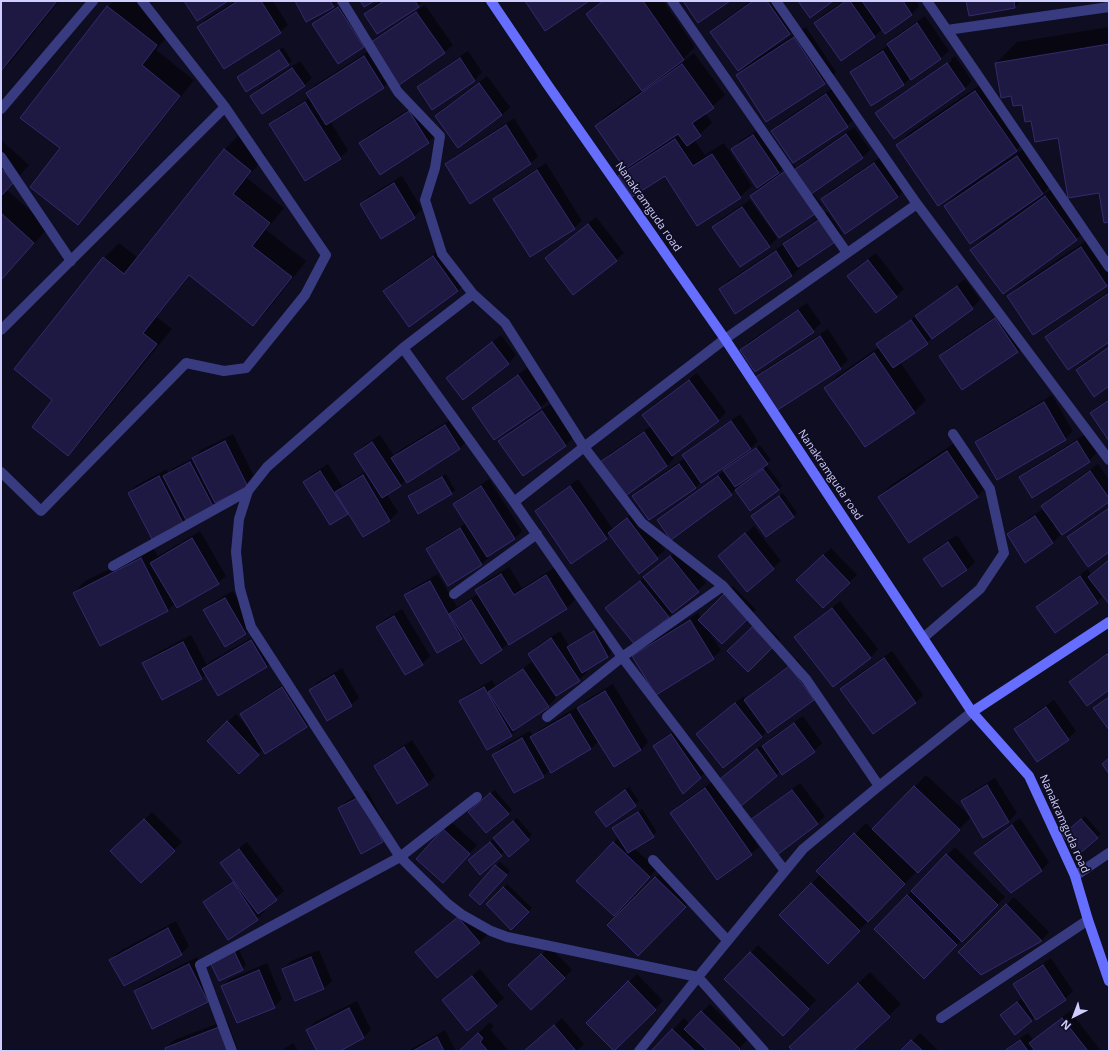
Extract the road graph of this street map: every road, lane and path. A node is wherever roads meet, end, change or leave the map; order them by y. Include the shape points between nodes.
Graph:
1 (93, 1) edge
2 (142, 1) edge
3 (342, 1) edge
4 (491, 1) edge
5 (672, 1) edge
6 (776, 1) edge
7 (927, 1) edge
8 (1109, 7) edge
9 (947, 30) junction
10 (225, 107) junction
11 (1, 109) edge
12 (1, 157) edge
13 (917, 204) junction
14 (847, 253) junction
15 (71, 261) junction
16 (1109, 266) edge
17 (473, 294) junction
18 (1, 330) edge
19 (725, 339) junction
20 (403, 348) junction
21 (953, 434) dead end
22 (584, 447) junction
23 (1109, 460) edge
24 (1, 472) edge
25 (248, 491) junction
26 (514, 502) junction
27 (537, 534) junction
28 (113, 566) dead end
29 (723, 586) junction
30 (454, 594) dead end
31 (1109, 622) edge
32 (923, 638) junction
33 (622, 657) junction
34 (972, 712) junction
35 (547, 717) dead end
36 (879, 786) junction
37 (476, 797) dead end
38 (1109, 853) edge
39 (400, 857) junction
40 (654, 860) dead end
41 (785, 871) junction
42 (1076, 876) junction
43 (1088, 920) junction
44 (727, 940) junction
45 (698, 977) junction
46 (1109, 981) edge
47 (941, 1018) dead end
48 (232, 1051) edge
49 (639, 1051) edge
50 (764, 1051) edge

1 - 11 street
2 - 10 street
3 - 17 street via 398,92 440,136 436,168 426,200 442,254
4 - 19 main road, Nanakramguda road
5 - 14 street
6 - 13 street
7 - 9 street
8 - 9 street
9 - 16 street
10 - 15 street
10 - 24 street via 326,255 305,295 246,368 224,371 186,363 41,511
12 - 15 street
13 - 14 street
13 - 23 street
14 - 19 street
15 - 18 street
17 - 20 street
17 - 22 street via 505,323
19 - 22 street
19 - 32 main road, Nanakramguda road
20 - 25 street via 267,467
20 - 26 street
21 - 32 street via 990,489 1004,553 980,589
22 - 26 street
22 - 29 street via 642,523
25 - 28 street
25 - 39 street via 239,519 236,552 240,589 251,627
26 - 27 street
27 - 30 street
27 - 33 street
29 - 33 street
29 - 36 street via 806,679
31 - 34 main road
32 - 34 main road, Nanakramguda road
33 - 35 street
33 - 41 street
34 - 36 street
34 - 42 main road, Nanakramguda road via 1029,776
36 - 41 street via 803,849
37 - 39 street
38 - 42 street
39 - 45 street via 448,904 492,931 520,940
39 - 48 street via 200,965
40 - 44 street
41 - 44 street
42 - 43 main road, Nanakramguda road
43 - 46 main road, Nanakramguda road
43 - 47 street
44 - 45 street
45 - 49 street
45 - 50 street

